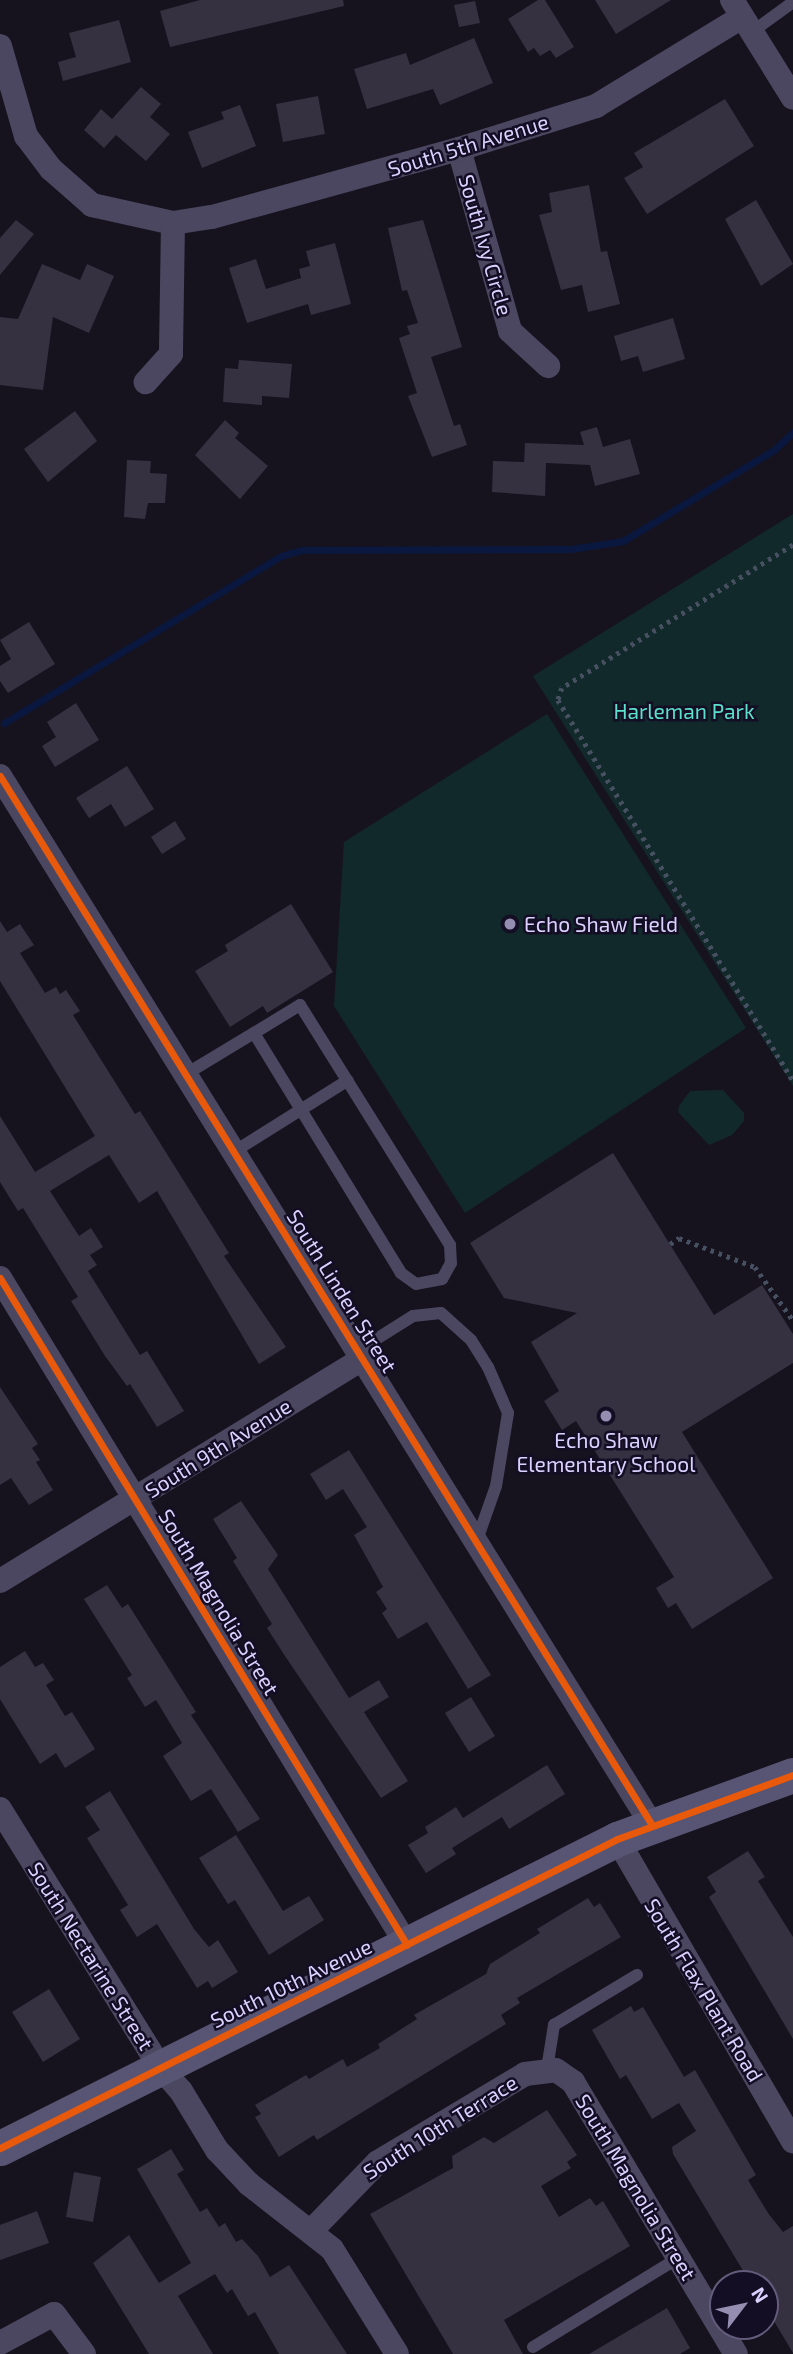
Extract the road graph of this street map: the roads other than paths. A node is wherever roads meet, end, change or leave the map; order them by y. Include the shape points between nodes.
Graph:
1 (793, 2) edge
2 (742, 16) edge
3 (0, 46) edge
4 (793, 98) edge
5 (459, 149) junction
6 (173, 223) junction
7 (548, 366) dead end
8 (146, 382) dead end
9 (0, 776) edge
10 (254, 1033) junction
11 (186, 1074) junction
12 (348, 1080) junction
13 (301, 1110) junction
14 (234, 1151) junction
15 (0, 1278) edge
16 (361, 1354) junction
17 (136, 1498) junction
18 (477, 1540) junction
19 (0, 1581) edge
20 (793, 1775) edge
21 (0, 1809) edge
22 (652, 1825) junction
23 (617, 1839) junction
24 (407, 1945) junction
25 (637, 1975) dead end
26 (160, 2067) junction
27 (547, 2068) junction
28 (793, 2141) edge
29 (0, 2148) edge
30 (313, 2229) junction
31 (678, 2258) junction
32 (0, 2343) edge
33 (533, 2347) dead end
34 (83, 2354) edge
35 (397, 2354) edge
36 (736, 2354) edge

1 - 2 lane
2 - 4 street
2 - 5 street, South 5th Avenue via 596,106
3 - 6 street via 26,136 51,169 92,205
5 - 6 street, South 5th Avenue via 212,217
5 - 7 street, South Ivy Circle via 510,331
6 - 8 street via 171,354
9 - 11 street, South Linden Street
10 - 11 lane
10 - 12 lane via 300,1005
10 - 13 lane
11 - 14 street, South Linden Street
12 - 13 lane
12 - 13 lane via 450,1245 452,1263 442,1279 416,1284 401,1273
13 - 14 lane
14 - 16 street, South Linden Street
15 - 17 street, South Magnolia Street
16 - 17 street, South 9th Avenue
16 - 18 street, South Linden Street
16 - 18 lane via 413,1317 441,1313 471,1340 488,1367 508,1413 496,1486
17 - 19 street, South 9th Avenue
17 - 24 street, South Magnolia Street
18 - 22 street, South Linden Street
20 - 22 main road, South 10th Avenue
21 - 26 street, South Nectarine Street
22 - 23 main road, South 10th Avenue
23 - 24 main road, South 10th Avenue
23 - 28 street, South Flax Plant Road
24 - 26 main road, South 10th Avenue
25 - 27 lane via 554,2025
26 - 29 main road, South 10th Avenue
26 - 30 street, South Nectarine Street via 227,2163
27 - 30 street, South 10th Terrace via 525,2074 378,2162
27 - 31 street, South Magnolia Street via 573,2082
30 - 35 street, South Nectarine Street via 339,2257
31 - 33 lane
31 - 36 street, South Magnolia Street
32 - 34 street via 54,2314

